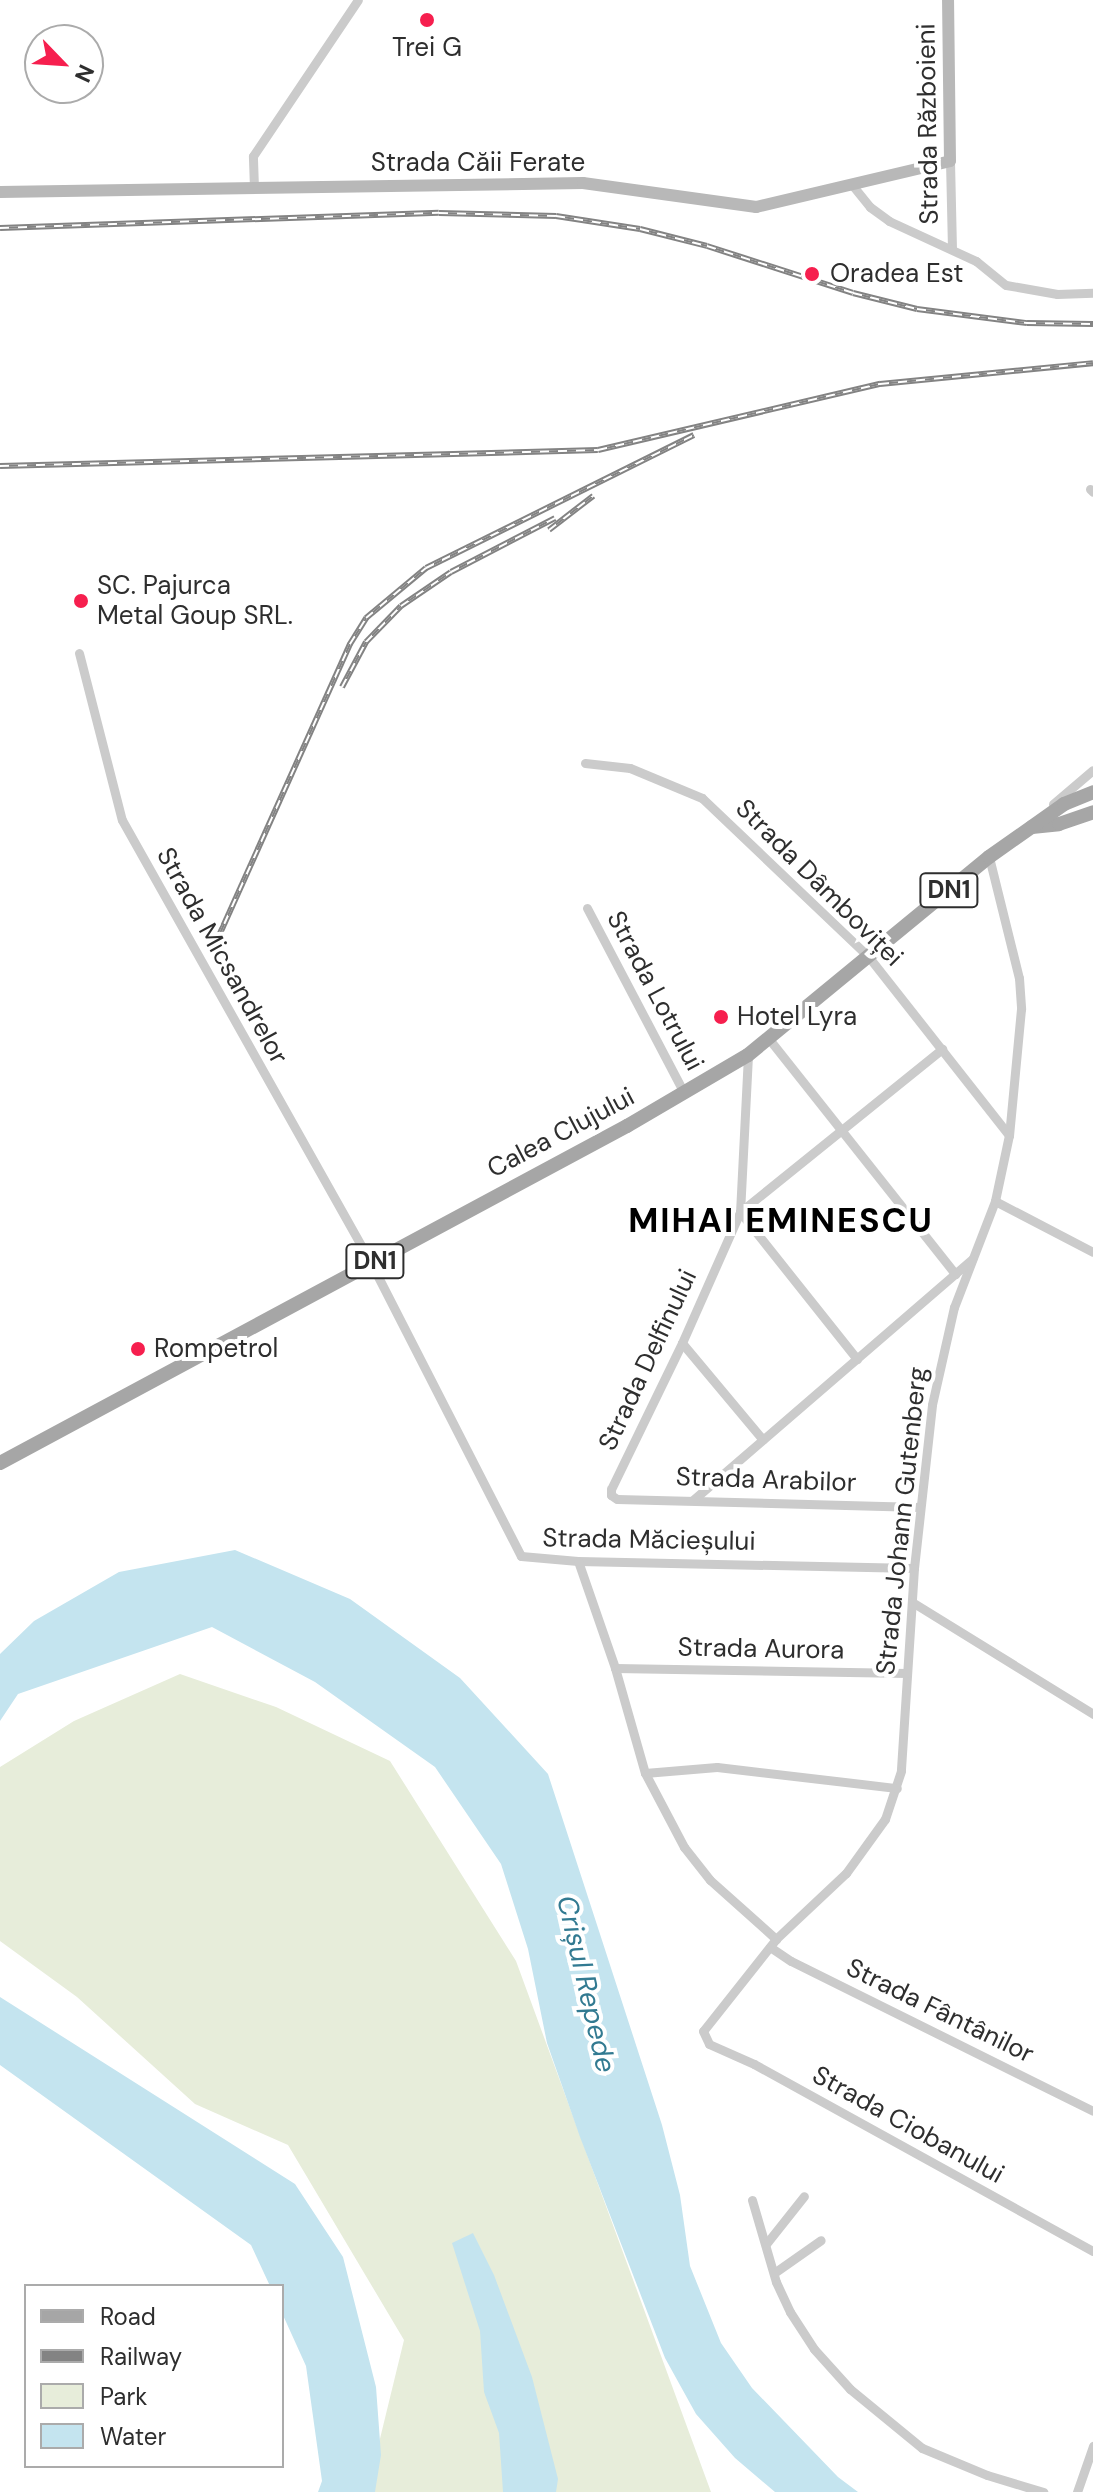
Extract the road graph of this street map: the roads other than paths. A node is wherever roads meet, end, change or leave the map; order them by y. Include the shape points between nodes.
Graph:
1 (358, 0) edge
2 (948, 0) edge
3 (950, 161) junction
4 (853, 186) junction
5 (254, 188) junction
6 (0, 192) edge
7 (952, 248) junction
8 (1093, 293) edge
9 (79, 653) dead end
10 (585, 763) dead end
11 (1093, 770) edge
12 (1093, 792) edge
13 (1093, 804) edge
14 (1093, 812) edge
15 (1077, 818) junction
16 (1032, 827) junction
17 (989, 857) junction
18 (587, 908) dead end
19 (868, 956) junction
20 (769, 1039) junction
21 (942, 1049) junction
22 (748, 1055) junction
23 (684, 1093) junction
24 (841, 1131) junction
25 (1009, 1135) junction
26 (995, 1201) junction
27 (740, 1212) junction
28 (1093, 1252) edge
29 (975, 1256) junction
30 (371, 1263) junction
31 (955, 1274) junction
32 (682, 1343) junction
33 (857, 1359) junction
34 (763, 1440) junction
35 (0, 1463) edge
36 (611, 1495) joint
37 (693, 1500) junction
38 (920, 1507) junction
39 (578, 1561) junction
40 (914, 1568) junction
41 (912, 1602) junction
42 (615, 1668) junction
43 (907, 1673) junction
44 (1093, 1714) edge
45 (645, 1773) junction
46 (897, 1788) junction
47 (773, 1943) junction
48 (703, 2038) joint
49 (1093, 2111) edge
50 (804, 2196) dead end
51 (752, 2200) dead end
52 (821, 2240) dead end
53 (766, 2244) junction
54 (1093, 2251) edge
55 (774, 2273) junction
56 (1093, 2446) edge
57 (1043, 2492) edge
58 (1077, 2492) edge

1 - 5 street via 253,156
2 - 3 street, Strada Războieni
3 - 4 street, Strada Căii Ferate
3 - 7 street, Strada Războieni
4 - 5 street, Strada Căii Ferate via 756,207 583,183
4 - 7 street via 889,221
5 - 6 street, Strada Căii Ferate
7 - 8 street via 1020,290
9 - 30 street, Strada Micsandrelor via 122,820
10 - 19 street, Strada Dâmboviței via 630,768 702,798
11 - 16 street, Calea Clujului
12 - 16 main road, DN1 via 1064,804
13 - 15 main road
14 - 15 main road, DN1
15 - 16 main road, DN1
16 - 17 main road, Calea Clujului / DN1
17 - 19 main road, Calea Clujului / DN1
17 - 25 street, Strada Johann Gutenberg via 1019,978
18 - 23 street, Strada Lotrului
19 - 20 main road, Calea Clujului / DN1
19 - 21 street, Strada Dâmboviței
20 - 22 main road, Calea Clujului / DN1
20 - 24 street
21 - 24 street
21 - 25 street, Strada Dâmboviței
22 - 23 main road, Calea Clujului / DN1
22 - 27 street, Strada Delfinului
23 - 30 main road, Calea Clujului / DN1
24 - 27 street
24 - 31 street
25 - 26 street, Strada Johann Gutenberg
26 - 28 street
26 - 29 street, Strada Johann Gutenberg
27 - 32 street, Strada Delfinului
27 - 33 street
29 - 31 street
29 - 38 street, Strada Johann Gutenberg via 947,1333
30 - 35 main road, Calea Clujului / DN1
30 - 39 street, Strada Măcieșului via 521,1556
31 - 33 street
32 - 34 street
32 - 36 street, Strada Delfinului
33 - 34 street
34 - 37 street
36 - 37 street, Strada Arabilor
37 - 38 street, Strada Arabilor
38 - 40 street, Strada Johann Gutenberg
39 - 40 street, Strada Măcieșului
39 - 42 street, Strada Fântânilor
40 - 41 street, Strada Johann Gutenberg
41 - 43 street, Strada Johann Gutenberg
41 - 44 street
42 - 43 street, Strada Aurora
42 - 45 street, Strada Fântânilor
43 - 46 street, Strada Johann Gutenberg via 905,1750
45 - 46 street via 717,1767
45 - 47 street, Strada Fântânilor via 692,1858
46 - 47 street, Strada Johann Gutenberg via 885,1819 846,1873
47 - 48 street, Strada Johann Gutenberg via 705,2024
47 - 49 street, Strada Fântânilor via 791,1961
48 - 54 street, Strada Ciobanului
50 - 53 street
51 - 53 street
52 - 55 street
53 - 55 street
55 - 57 street via 790,2312 814,2349 886,2421 922,2448
56 - 58 street

